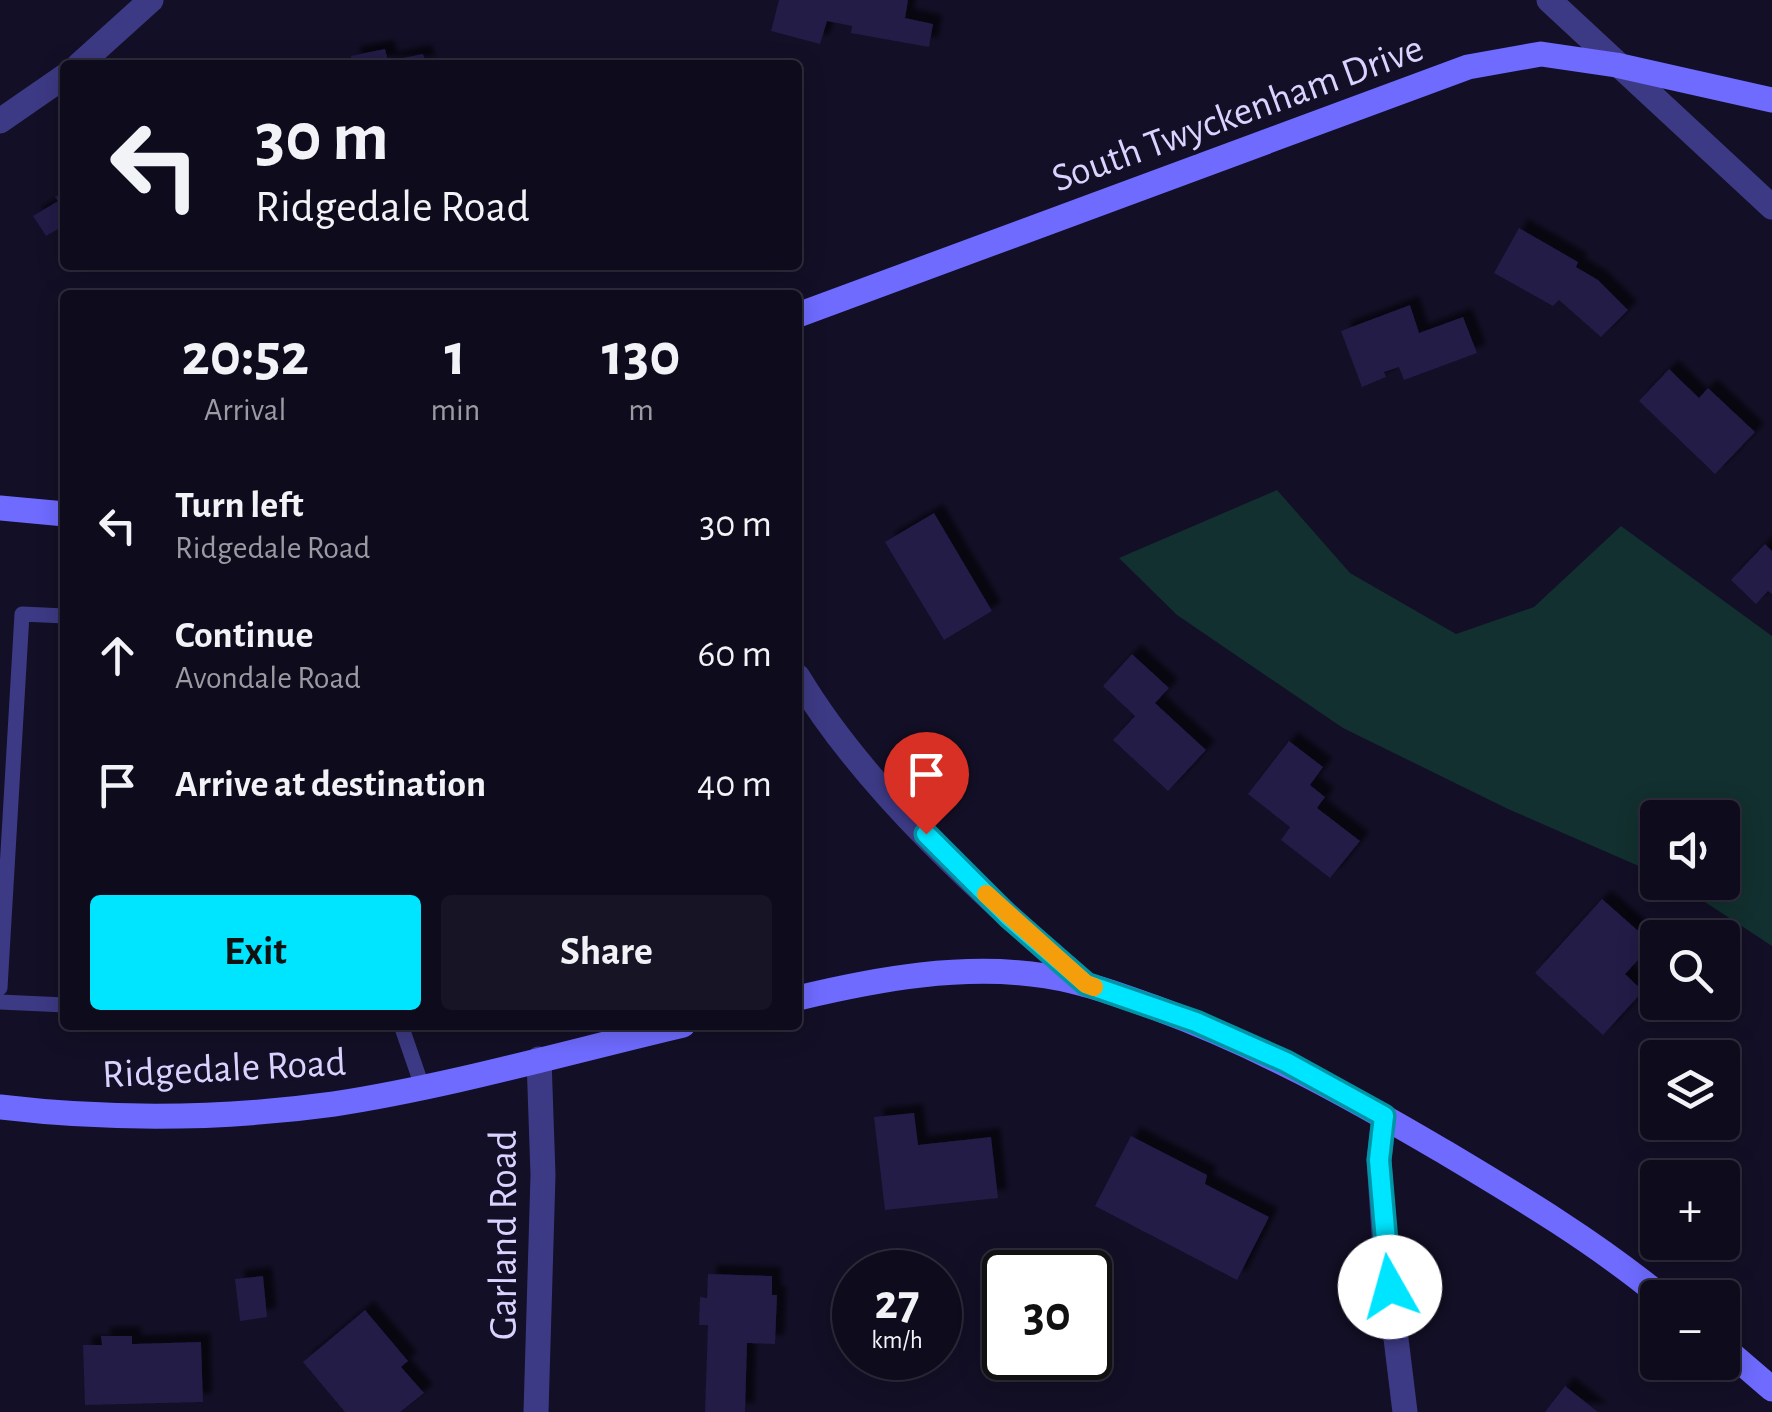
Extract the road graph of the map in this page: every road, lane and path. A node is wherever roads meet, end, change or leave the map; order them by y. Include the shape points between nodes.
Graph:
1 (151, 0) edge
2 (1549, 0) edge
3 (85, 60) edge
4 (1616, 66) junction
5 (60, 80) edge
6 (1772, 100) edge
7 (0, 122) edge
8 (1772, 207) edge
9 (802, 314) edge
10 (0, 508) edge
11 (60, 514) edge
12 (60, 616) edge
13 (802, 684) edge
14 (1086, 984) junction
15 (0, 988) edge
16 (802, 997) edge
17 (0, 1002) edge
18 (60, 1006) edge
19 (403, 1030) edge
20 (662, 1030) edge
21 (539, 1060) junction
22 (422, 1086) junction
23 (0, 1107) edge
24 (1384, 1116) junction
25 (1640, 1280) edge
26 (1740, 1361) edge
27 (1772, 1389) edge
28 (536, 1412) edge
29 (1405, 1412) edge

1 - 3 street
2 - 4 street
4 - 6 street, South Twyckenham Drive
4 - 8 street
4 - 9 street, South Twyckenham Drive via 1540,54 1468,67
5 - 7 street
10 - 11 street
12 - 15 lane via 22,614
13 - 14 street via 872,778 1008,916
14 - 16 street via 964,972 858,983
14 - 24 street via 1196,1022
17 - 18 lane
19 - 22 lane
20 - 21 street, Ridgedale Road
21 - 22 street, Ridgedale Road
21 - 28 street, Garland Road
22 - 23 street, Ridgedale Road via 334,1104 204,1115
24 - 25 street
24 - 29 street via 1379,1160 1385,1249
26 - 27 street

